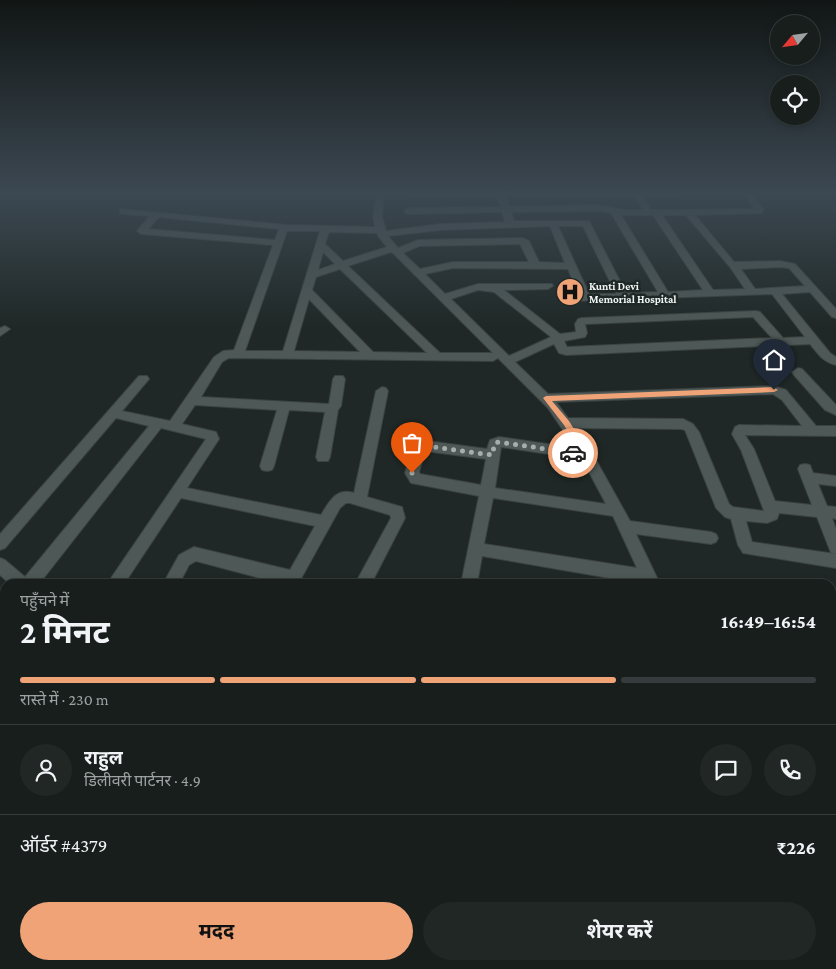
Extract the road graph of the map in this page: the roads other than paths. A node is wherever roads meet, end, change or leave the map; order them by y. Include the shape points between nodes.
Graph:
1 (223, 238) edge
2 (280, 238) edge
3 (322, 238) edge
4 (385, 238) edge
5 (559, 238) edge
6 (594, 238) edge
7 (630, 238) edge
8 (670, 238) edge
9 (710, 238) edge
10 (278, 243) junction
11 (320, 244) junction
12 (395, 250) junction
13 (535, 264) junction
14 (342, 265) junction
15 (571, 266) junction
16 (734, 266) junction
17 (418, 272) junction
18 (311, 275) junction
19 (548, 286) dead end
20 (492, 287) junction
21 (812, 289) junction
22 (307, 290) junction
23 (752, 292) junction
24 (775, 292) junction
25 (710, 293) junction
26 (665, 295) junction
27 (622, 296) junction
28 (444, 298) junction
29 (836, 315) edge
30 (558, 338) junction
31 (814, 340) junction
32 (781, 342) junction
33 (238, 354) junction
34 (288, 354) junction
35 (369, 355) junction
36 (437, 356) junction
37 (493, 357) dead end
38 (509, 360) junction
39 (836, 361) edge
40 (798, 372) dead end
41 (143, 378) dead end
42 (339, 379) dead end
43 (382, 390) dead end
44 (546, 398) junction
45 (192, 401) junction
46 (284, 405) junction
47 (332, 408) junction
48 (836, 412) edge
49 (113, 413) junction
50 (158, 423) junction
51 (566, 423) junction
52 (173, 427) junction
53 (812, 431) junction
54 (836, 431) edge
55 (492, 455) junction
56 (586, 455) junction
57 (323, 457) dead end
58 (267, 466) dead end
59 (836, 481) edge
60 (179, 492) junction
61 (487, 492) junction
62 (360, 499) junction
63 (770, 506) junction
64 (618, 511) junction
65 (829, 512) edge
66 (737, 513) junction
67 (325, 522) junction
68 (625, 526) junction
69 (712, 538) dead end
70 (0, 544) edge
71 (836, 547) edge
72 (477, 549) junction
73 (836, 561) edge
74 (0, 565) edge
75 (15, 579) edge
76 (33, 579) edge
77 (118, 579) edge
78 (174, 579) edge
79 (284, 579) edge
80 (292, 579) edge
81 (366, 579) edge
82 (470, 579) edge
83 (644, 579) edge
84 (650, 579) edge

1 - 10 street
2 - 10 street
3 - 11 street
4 - 12 street
5 - 15 street
6 - 27 street
7 - 26 street
8 - 25 street
9 - 16 street
10 - 33 street
11 - 14 street
11 - 18 street
12 - 13 street via 418,243 522,241
12 - 14 street
12 - 17 street
13 - 15 street
13 - 17 street via 452,265
14 - 18 street
14 - 36 street
15 - 27 street via 580,298
16 - 21 street via 788,264
16 - 23 street
17 - 28 street
18 - 22 street
19 - 20 street
20 - 28 street via 473,287
20 - 30 street
21 - 24 street
21 - 29 street
22 - 34 street
22 - 35 street
23 - 24 street
23 - 25 street
24 - 31 street
25 - 26 street
26 - 27 street
28 - 38 street
30 - 32 street via 561,348 566,351
30 - 32 street via 581,335 582,322 752,314 758,315
30 - 38 street
31 - 32 street
31 - 39 street via 831,360
33 - 34 street
33 - 45 street via 221,356
34 - 35 street
35 - 36 street
36 - 37 street
38 - 44 street
40 - 48 street
41 - 49 street
42 - 47 street
43 - 62 street
44 - 51 street
44 - 53 street via 774,390 786,397
45 - 46 street
45 - 52 street
46 - 47 street
46 - 58 street
47 - 57 street
49 - 50 street
49 - 70 street
50 - 52 street
50 - 76 street
51 - 56 street
51 - 66 street via 683,424 689,427 720,505
52 - 60 street via 211,435 213,439
53 - 54 street
53 - 63 street via 739,430
55 - 56 street via 495,443 499,442
55 - 61 street
55 - 61 street via 420,445 412,473 416,479
56 - 64 street
59 - 65 street via 807,473
60 - 67 street
60 - 77 street
61 - 64 street
61 - 72 street
62 - 67 street via 343,497
62 - 81 street via 394,509 398,518
63 - 65 street
63 - 66 street via 772,515 767,517
64 - 68 street
65 - 71 street
66 - 73 street via 748,548
67 - 80 street
68 - 69 street
68 - 84 street
72 - 82 street
72 - 83 street
74 - 75 street
78 - 79 street via 184,560 194,554

